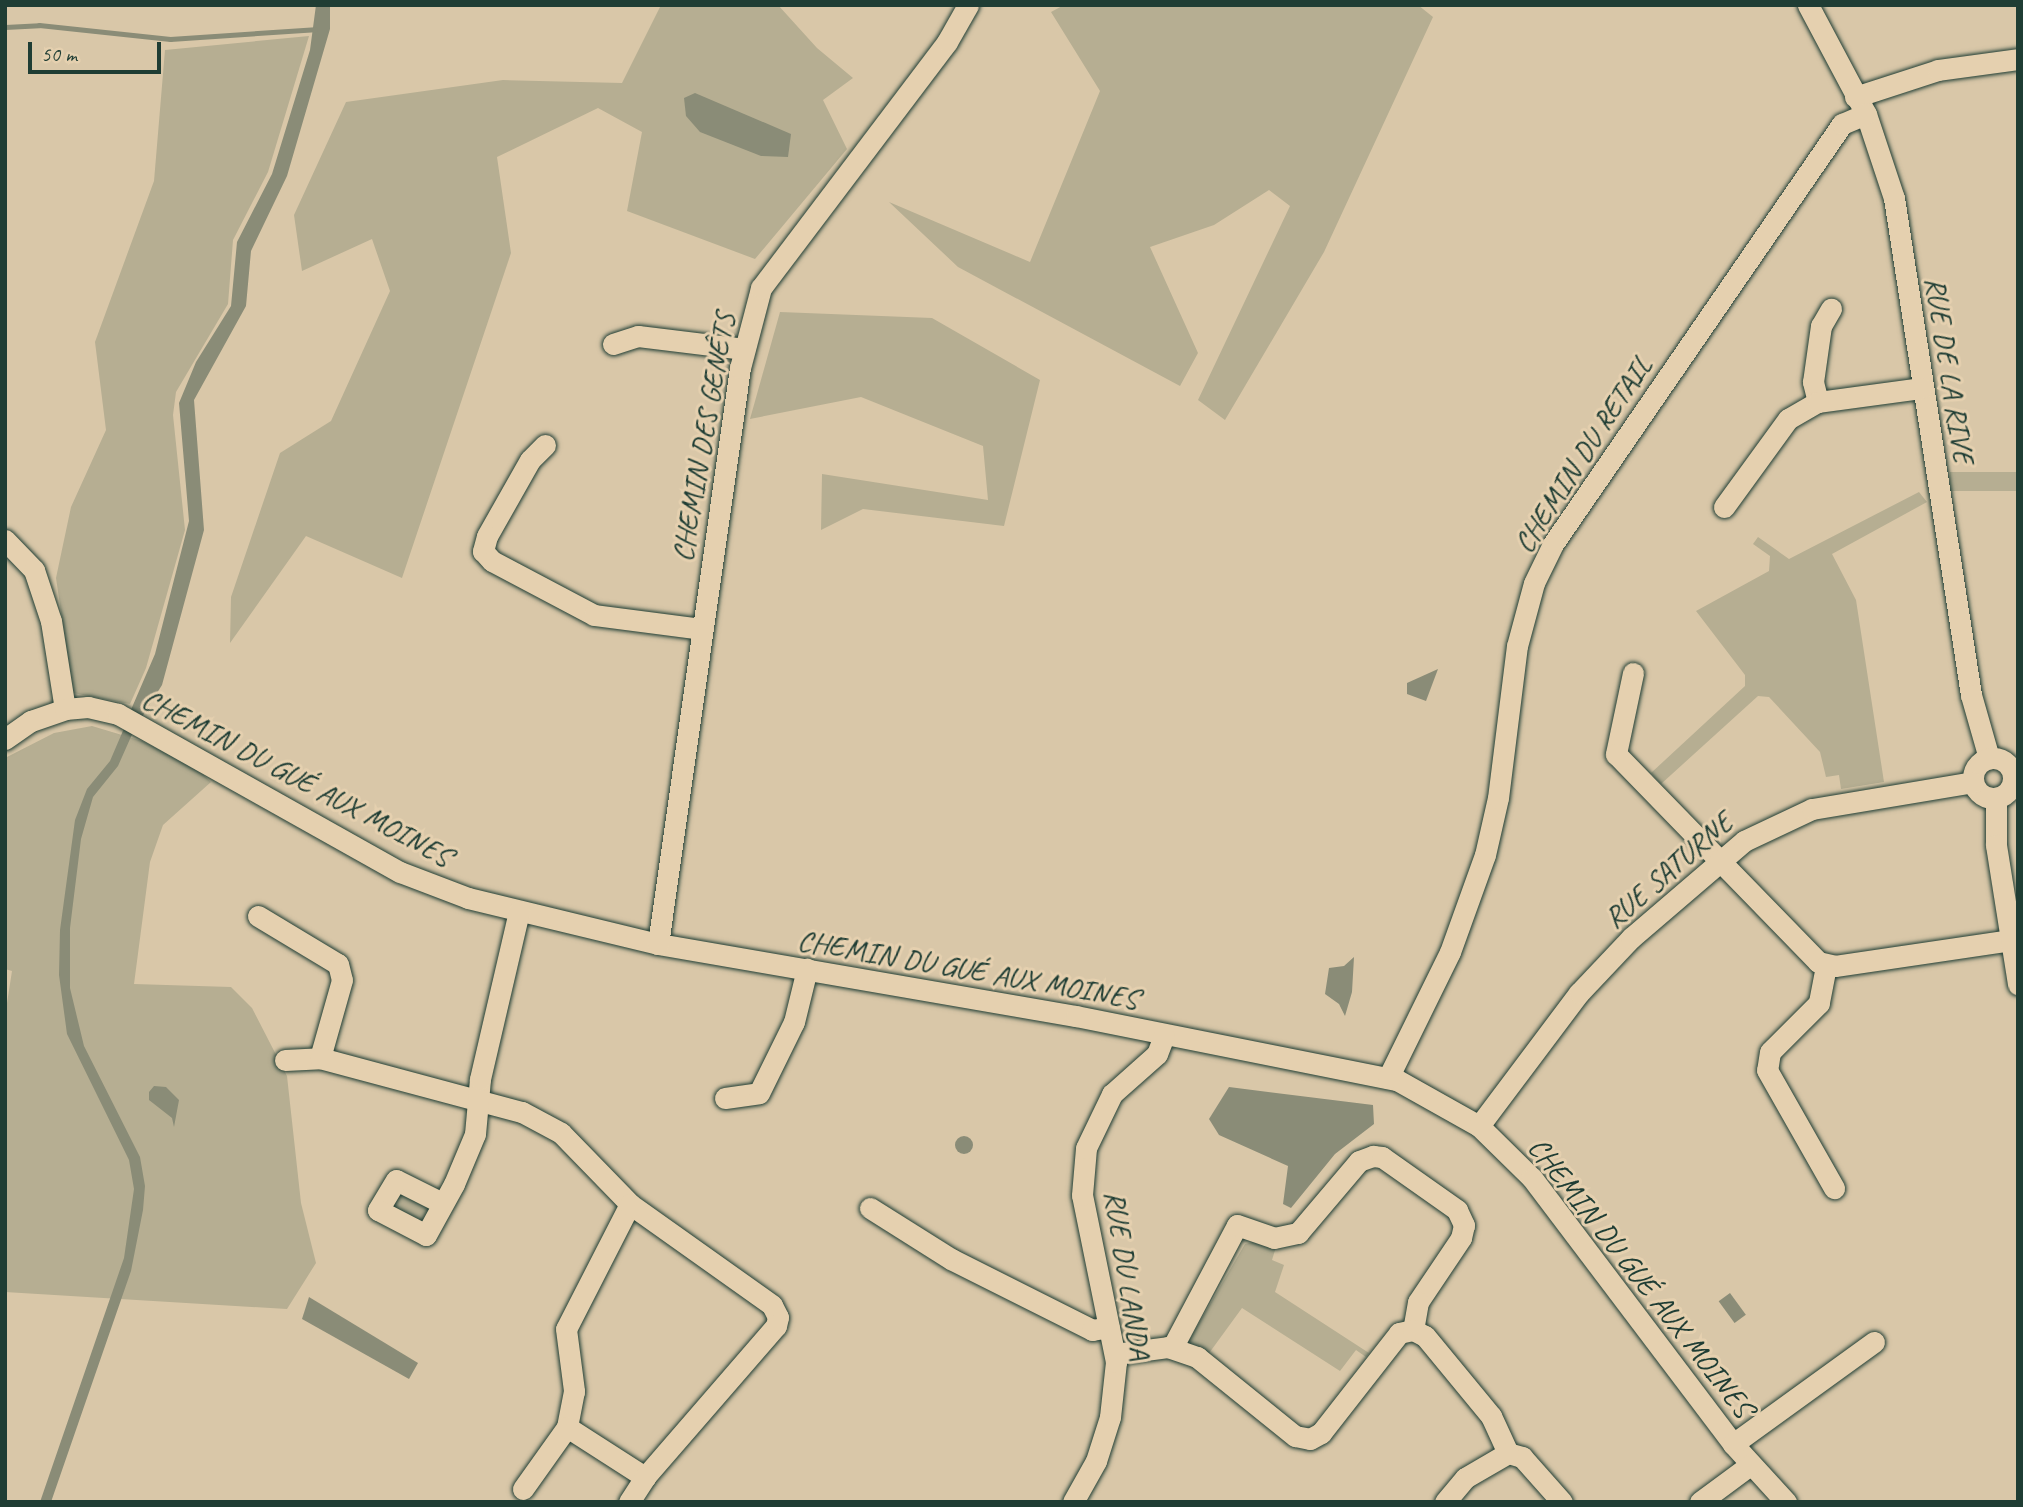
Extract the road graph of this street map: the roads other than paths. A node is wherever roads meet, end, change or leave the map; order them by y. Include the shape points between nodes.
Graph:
1 (968, 5) edge
2 (1808, 5) edge
3 (2018, 59) edge
4 (1861, 105) junction
5 (1831, 309) dead end
6 (613, 344) dead end
7 (744, 349) junction
8 (1921, 388) junction
9 (1818, 402) junction
10 (545, 444) dead end
11 (1724, 507) dead end
12 (5, 540) edge
13 (702, 629) junction
14 (1633, 673) dead end
15 (65, 709) junction
16 (5, 739) edge
17 (1989, 758) junction
18 (2015, 775) edge
19 (1973, 782) junction
20 (1996, 798) junction
21 (1718, 863) junction
22 (519, 911) junction
23 (258, 916) dead end
24 (2011, 940) junction
25 (658, 944) junction
26 (1826, 966) junction
27 (807, 968) junction
28 (2018, 984) edge
29 (1164, 1036) junction
30 (320, 1058) junction
31 (285, 1060) dead end
32 (1388, 1078) junction
33 (725, 1098) dead end
34 (480, 1100) junction
35 (1479, 1126) junction
36 (1834, 1188) dead end
37 (442, 1203) dead end
38 (630, 1203) junction
39 (870, 1208) dead end
40 (1109, 1327) junction
41 (1413, 1330) junction
42 (1874, 1342) dead end
43 (1172, 1348) junction
44 (1115, 1354) junction
45 (567, 1427) junction
46 (1733, 1444) junction
47 (1508, 1453) junction
48 (1750, 1465) junction
49 (645, 1477) junction
50 (523, 1489) dead end
51 (629, 1502) edge
52 (1073, 1502) edge
53 (1445, 1502) edge
54 (1562, 1502) edge
55 (1700, 1502) edge
56 (1786, 1502) edge

1 - 7 street, CHEMIN DES GENÊTS via 947,42 769,274
2 - 4 street, RUE DE LA RIVE
3 - 4 street, CHEMIN DU RETAIL via 1938,71
4 - 8 street, RUE DE LA RIVE via 1881,149 1894,198
4 - 32 street, CHEMIN DU RETAIL via 1842,124 1549,554 1534,583 1517,646 1495,818 1485,855 1450,952
5 - 9 street via 1821,326 1813,382
6 - 7 street via 638,336
7 - 13 street, CHEMIN DES GENÊTS
8 - 9 street
8 - 17 street, RUE DE LA RIVE via 1971,695
9 - 11 street via 1788,419
10 - 13 street via 530,460 486,536 483,551 594,615
12 - 15 street via 34,570 51,621
13 - 25 street, CHEMIN DES GENÊTS
14 - 21 street via 1616,754
15 - 16 street, CHEMIN DU GUÉ AUX MOINES via 32,721
15 - 22 street, CHEMIN DU GUÉ AUX MOINES via 88,707 118,714 400,872 442,891
17 - 18 street via 2004,762
17 - 19 street via 1976,767
18 - 20 street via 2007,793
19 - 20 street via 1984,797
19 - 21 street, RUE SATURNE via 1812,809 1760,831
20 - 24 street via 1996,845
21 - 26 street
21 - 35 street, RUE SATURNE via 1631,938 1579,993
22 - 25 street, CHEMIN DU GUÉ AUX MOINES
22 - 34 street via 480,1079
23 - 30 street via 338,964 342,980
24 - 26 street
24 - 28 street
25 - 27 street, CHEMIN DU GUÉ AUX MOINES
26 - 36 street via 1819,1003 1770,1052 1767,1070
27 - 29 street, CHEMIN DU GUÉ AUX MOINES
27 - 33 street via 794,1022 759,1093
29 - 32 street, CHEMIN DU GUÉ AUX MOINES
29 - 40 street, RUE DU LANDA via 1157,1054 1112,1094 1086,1148 1082,1195
30 - 31 street
30 - 34 street
32 - 35 street, CHEMIN DU GUÉ AUX MOINES
34 - 37 street via 475,1134
34 - 38 street via 522,1112 561,1133
35 - 46 street, CHEMIN DU GUÉ AUX MOINES via 1561,1213
38 - 45 street via 566,1329 574,1391
38 - 49 street via 772,1305 778,1317 776,1326
39 - 40 street via 951,1259 1092,1330
40 - 44 street, RUE DU LANDA
41 - 43 street via 1399,1333 1321,1433 1310,1439 1295,1436 1197,1357
41 - 43 street via 1418,1303 1461,1238 1464,1225 1457,1210 1382,1157 1373,1156 1359,1161 1298,1233 1274,1238 1237,1225
41 - 47 street via 1425,1336 1491,1416
42 - 46 street
43 - 44 street
44 - 52 street, RUE DU LANDA via 1110,1417 1096,1461
45 - 49 street
45 - 50 street
46 - 48 street, CHEMIN DU GUÉ AUX MOINES
47 - 53 street via 1465,1478
47 - 54 street via 1522,1457
48 - 55 street
48 - 56 street, CHEMIN DU GUÉ AUX MOINES
49 - 51 street

